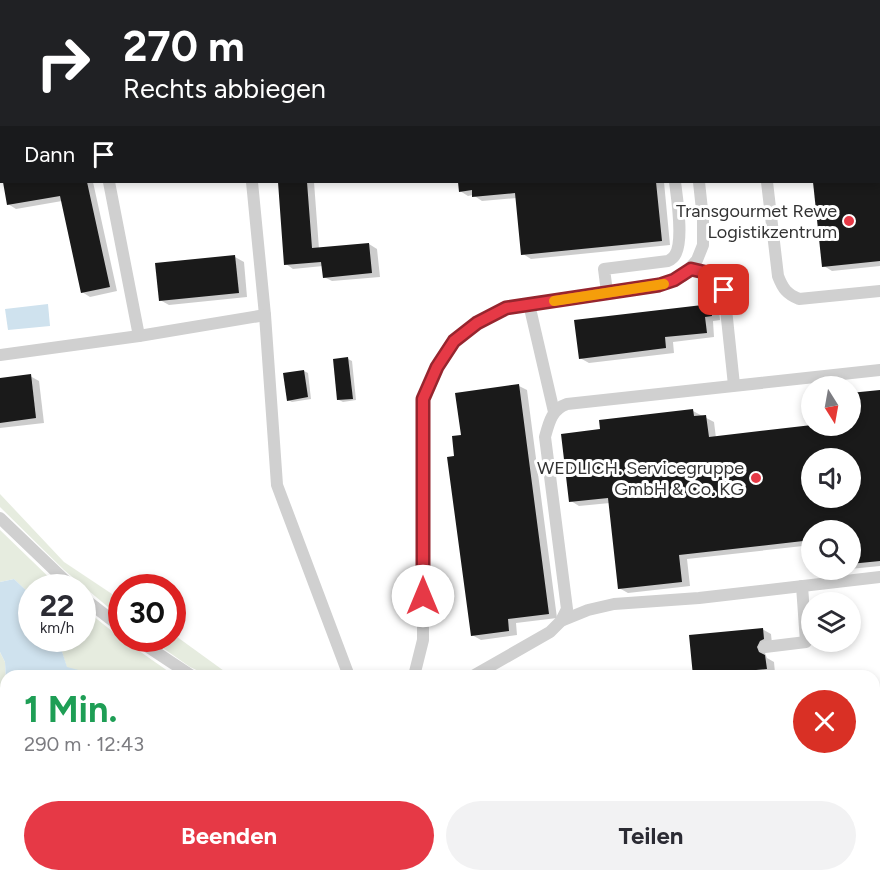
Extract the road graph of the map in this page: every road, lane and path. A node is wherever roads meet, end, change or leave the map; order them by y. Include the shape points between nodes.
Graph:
1 (109, 183) edge
2 (252, 183) edge
3 (675, 183) edge
4 (699, 183) edge
5 (767, 183) edge
6 (691, 269) junction
7 (880, 291) edge
8 (607, 292) junction
9 (529, 304) junction
10 (265, 315) junction
11 (139, 336) junction
12 (0, 355) edge
13 (880, 370) edge
14 (734, 385) junction
15 (554, 412) junction
16 (0, 518) edge
17 (58, 574) edge
18 (880, 577) edge
19 (802, 586) junction
20 (96, 608) edge
21 (108, 617) edge
22 (561, 621) junction
23 (765, 647) dead end
24 (156, 652) edge
25 (183, 670) edge
26 (347, 670) edge
27 (416, 670) edge
28 (484, 670) edge

1 - 11 street
2 - 10 street
3 - 8 street via 679,227 675,256 668,261 604,269
4 - 6 street via 703,245
5 - 7 street via 778,276 790,296
6 - 8 street via 667,283
6 - 14 street via 704,272 724,290
8 - 9 street
9 - 15 street
9 - 27 street via 506,308 454,341 423,399 423,640
10 - 11 street
10 - 26 street via 277,485
11 - 12 street
13 - 14 street
14 - 15 street via 567,404
15 - 22 street via 545,437 567,609
16 - 17 street
18 - 19 street
19 - 22 street via 614,604
19 - 23 street via 806,642
20 - 21 street
22 - 28 street via 550,632
24 - 25 street

